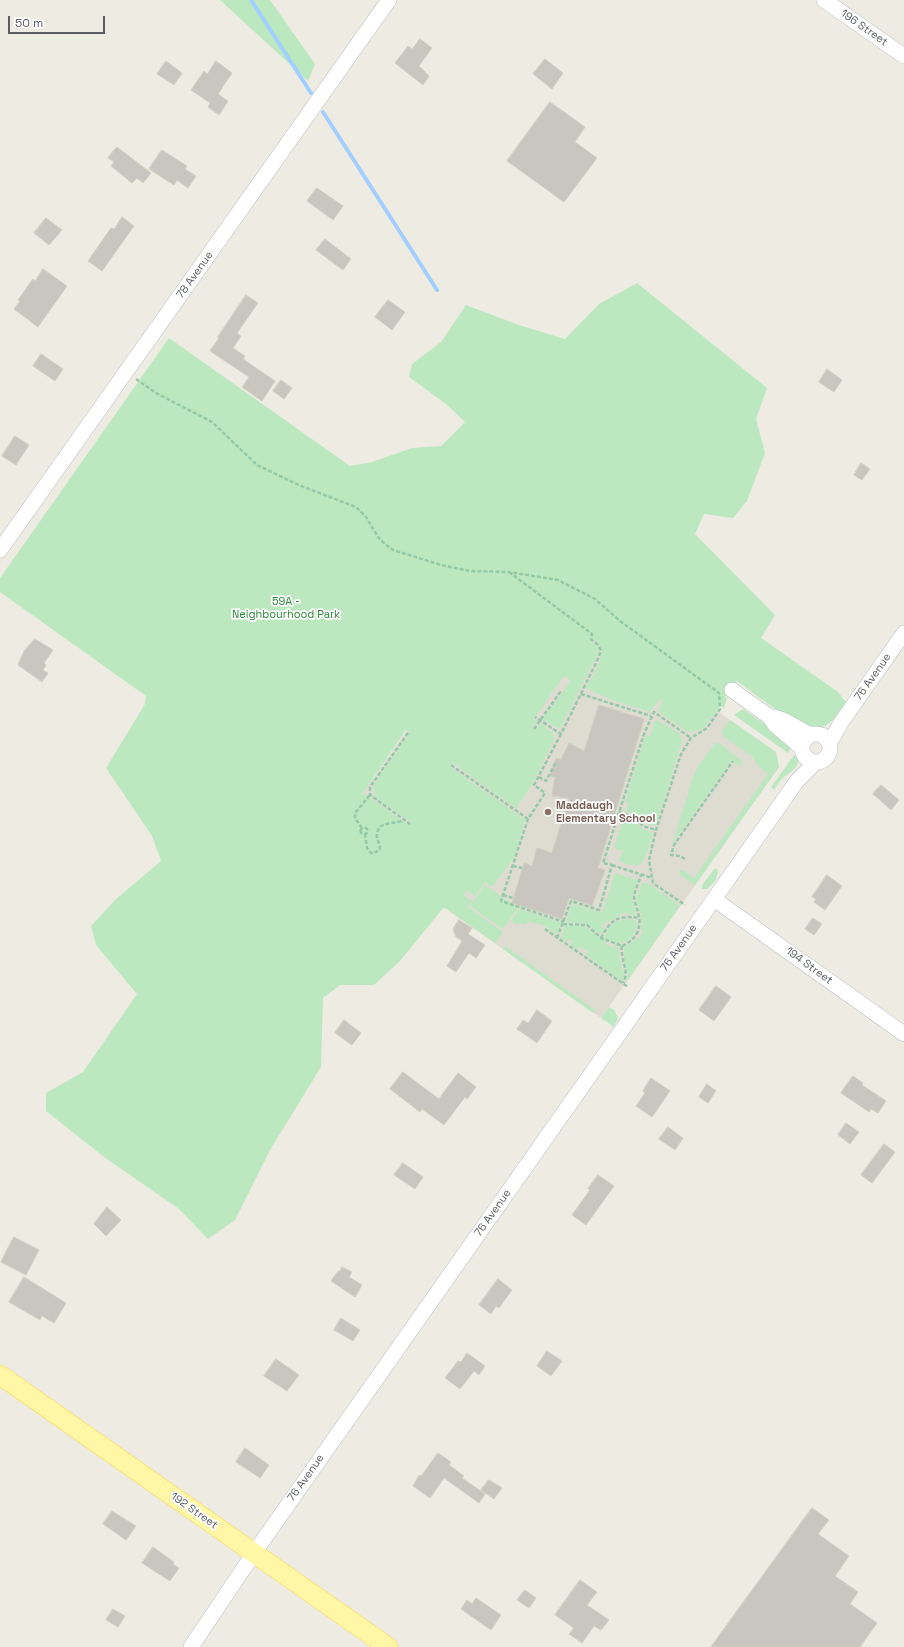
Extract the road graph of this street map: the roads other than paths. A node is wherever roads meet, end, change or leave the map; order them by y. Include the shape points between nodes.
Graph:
1 (389, 0) edge
2 (824, 0) edge
3 (904, 56) edge
4 (0, 550) edge
5 (904, 633) edge
6 (732, 690) dead end
7 (770, 716) junction
8 (821, 738) junction
9 (808, 756) junction
10 (714, 899) junction
11 (904, 1034) edge
12 (0, 1375) edge
13 (254, 1553) junction
14 (191, 1647) edge
15 (388, 1647) edge

1 - 4 street, 78 Avenue
2 - 3 street, 196 Street
5 - 8 street, 76 Avenue via 842,721
6 - 7 street
7 - 8 street via 781,718 801,731
7 - 9 street via 774,725
8 - 9 street via 804,740
8 - 9 street via 830,751 826,758
9 - 10 street, 76 Avenue via 806,770
10 - 11 street, 194 Street
10 - 13 street, 76 Avenue
12 - 13 main road, 192 Street
13 - 14 street, 76 Avenue
13 - 15 main road, 192 Street

